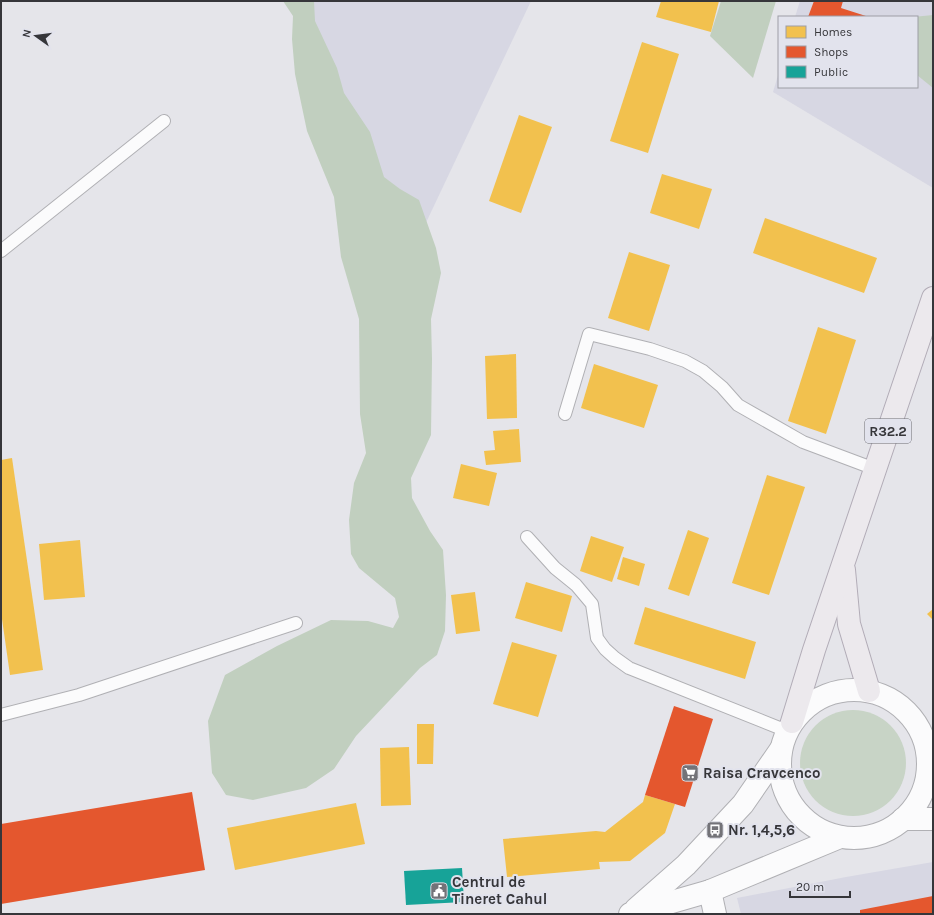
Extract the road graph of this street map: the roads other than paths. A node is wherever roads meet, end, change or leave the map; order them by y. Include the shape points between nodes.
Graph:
1 (164, 121) dead end
2 (1, 251) edge
3 (933, 298) edge
4 (565, 414) dead end
5 (876, 469) junction
6 (527, 537) dead end
7 (843, 563) junction
8 (296, 623) dead end
9 (869, 691) junction
10 (1, 715) edge
11 (787, 734) junction
12 (930, 752) edge
13 (903, 819) junction
14 (933, 819) edge
15 (840, 837) junction
16 (710, 891) junction
17 (630, 914) edge
18 (715, 914) edge

1 - 2 lane
3 - 5 main road, R32.2
4 - 5 lane via 589,334 685,361 704,371 744,409 803,442
5 - 7 main road, R32.2
6 - 11 lane via 592,604 597,638 615,658 629,668
7 - 9 main road, R32.2 via 849,624
7 - 11 main road, R32.2
8 - 10 lane via 79,695
9 - 11 main road via 844,690 820,697 800,712
9 - 12 main road via 890,699 907,712 920,729
11 - 15 main road via 780,761 780,773 786,795 792,806 809,823
11 - 17 main road via 743,804 686,865
12 - 13 main road via 922,793
13 - 14 main road
13 - 15 main road via 884,832 874,835 863,838
15 - 16 main road
16 - 17 main road
16 - 18 main road

